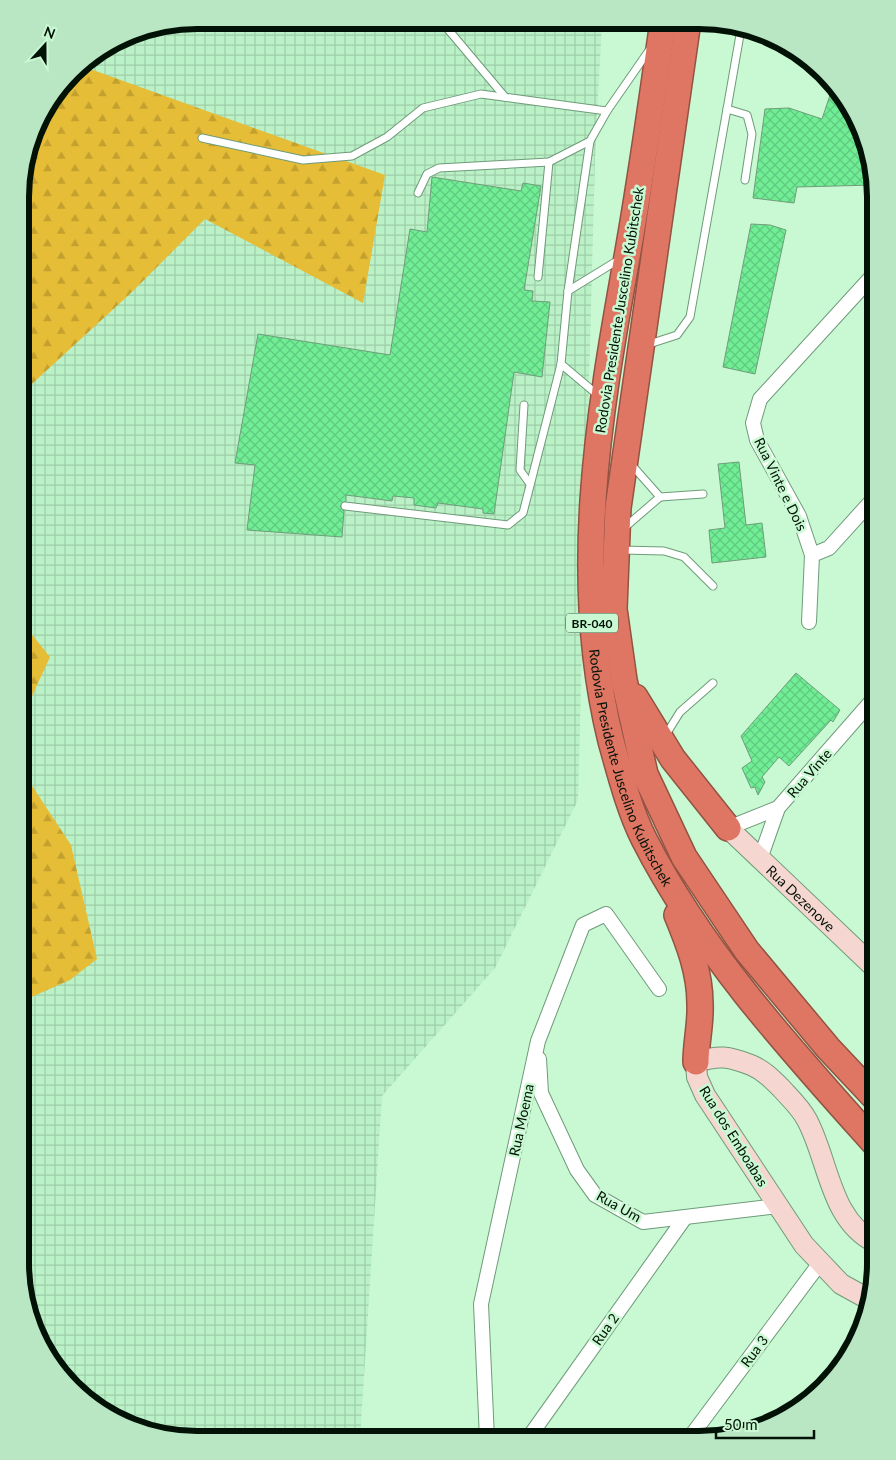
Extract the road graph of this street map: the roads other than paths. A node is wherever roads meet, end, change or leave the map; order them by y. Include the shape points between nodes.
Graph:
1 (449, 29) edge
2 (662, 29) edge
3 (663, 29) edge
4 (687, 29) edge
5 (740, 33) edge
6 (506, 98) junction
7 (727, 109) junction
8 (607, 111) junction
9 (202, 138) dead end
10 (590, 141) junction
11 (549, 162) junction
12 (745, 180) dead end
13 (418, 193) dead end
14 (627, 255) junction
15 (538, 277) dead end
16 (867, 282) edge
17 (568, 291) junction
18 (641, 346) junction
19 (561, 364) junction
20 (603, 400) junction
21 (524, 405) dead end
22 (625, 456) junction
23 (530, 484) junction
24 (703, 494) dead end
25 (660, 497) junction
26 (345, 506) dead end
27 (867, 506) edge
28 (616, 542) junction
29 (812, 555) junction
30 (713, 586) dead end
31 (809, 622) dead end
32 (624, 680) junction
33 (713, 683) dead end
34 (867, 706) edge
35 (662, 741) junction
36 (778, 808) junction
37 (728, 828) junction
38 (643, 837) junction
39 (760, 860) junction
40 (867, 961) edge
41 (659, 989) dead end
42 (538, 1041) junction
43 (696, 1062) junction
44 (867, 1089) edge
45 (867, 1135) edge
46 (778, 1206) junction
47 (684, 1219) junction
48 (867, 1239) edge
49 (820, 1263) junction
50 (864, 1297) edge
51 (487, 1431) edge
52 (532, 1431) edge
53 (695, 1431) edge

1 - 6 lane
2 - 8 lane
3 - 14 highway, Rodovia Presidente Juscelino Kubitschek / BR-040
4 - 18 highway, Rodovia Presidente Juscelino Kubitschek / BR-040
5 - 7 lane
6 - 8 lane
6 - 9 lane via 481,94 423,108 387,137 352,156 303,160
7 - 12 lane via 747,115 752,134
7 - 18 lane via 690,317 677,334
8 - 10 lane
10 - 11 lane
10 - 17 lane
11 - 13 lane via 439,168 427,174
11 - 15 lane
14 - 17 lane
14 - 20 highway, Rodovia Presidente Juscelino Kubitschek / BR-040
16 - 29 street, Rua Vinte e Dois via 760,399 753,423 758,440 799,516
17 - 19 lane
18 - 22 highway, Rodovia Presidente Juscelino Kubitschek / BR-040
19 - 20 lane
19 - 23 lane
20 - 38 highway, Rodovia Presidente Juscelino Kubitschek / BR-040 via 590,534 594,646 619,773
21 - 23 lane via 520,470
22 - 25 lane
22 - 28 highway, Rodovia Presidente Juscelino Kubitschek / BR-040
23 - 26 lane via 523,513 508,525
24 - 25 lane
25 - 28 lane
27 - 29 street via 829,548
28 - 30 lane via 684,557
28 - 32 highway, Rodovia Presidente Juscelino Kubitschek / BR-040 via 614,609
29 - 31 street, Rua Vinte e Dois
32 - 35 highway
32 - 44 highway, Rodovia Presidente Juscelino Kubitschek / BR-040 via 645,774 684,857 746,951
33 - 35 lane via 680,712
34 - 36 street, Rua Vinte
35 - 37 highway
36 - 37 street, Rua Vinte
36 - 39 street
37 - 39 main road, Rua Dezenove
38 - 43 highway via 691,948 698,977 700,1006
38 - 45 highway, Rodovia Presidente Juscelino Kubitschek / BR-040 via 678,898 721,960 806,1067
39 - 40 main road, Rua Dezenove
41 - 42 street, Rua Moema via 606,914 583,925
42 - 47 street, Rua Um via 541,1093 577,1170 595,1195 643,1222
42 - 51 street, Rua Moema via 481,1304
43 - 46 main road, Rua dos Emboabas via 705,1095
43 - 48 main road via 714,1056 744,1063 760,1069 782,1089 807,1119 846,1220
46 - 47 street, Rua Um
46 - 49 main road, Rua dos Emboabas
47 - 52 street, Rua 2
49 - 50 main road, Rua dos Emboabas via 842,1284
49 - 53 street, Rua 3

